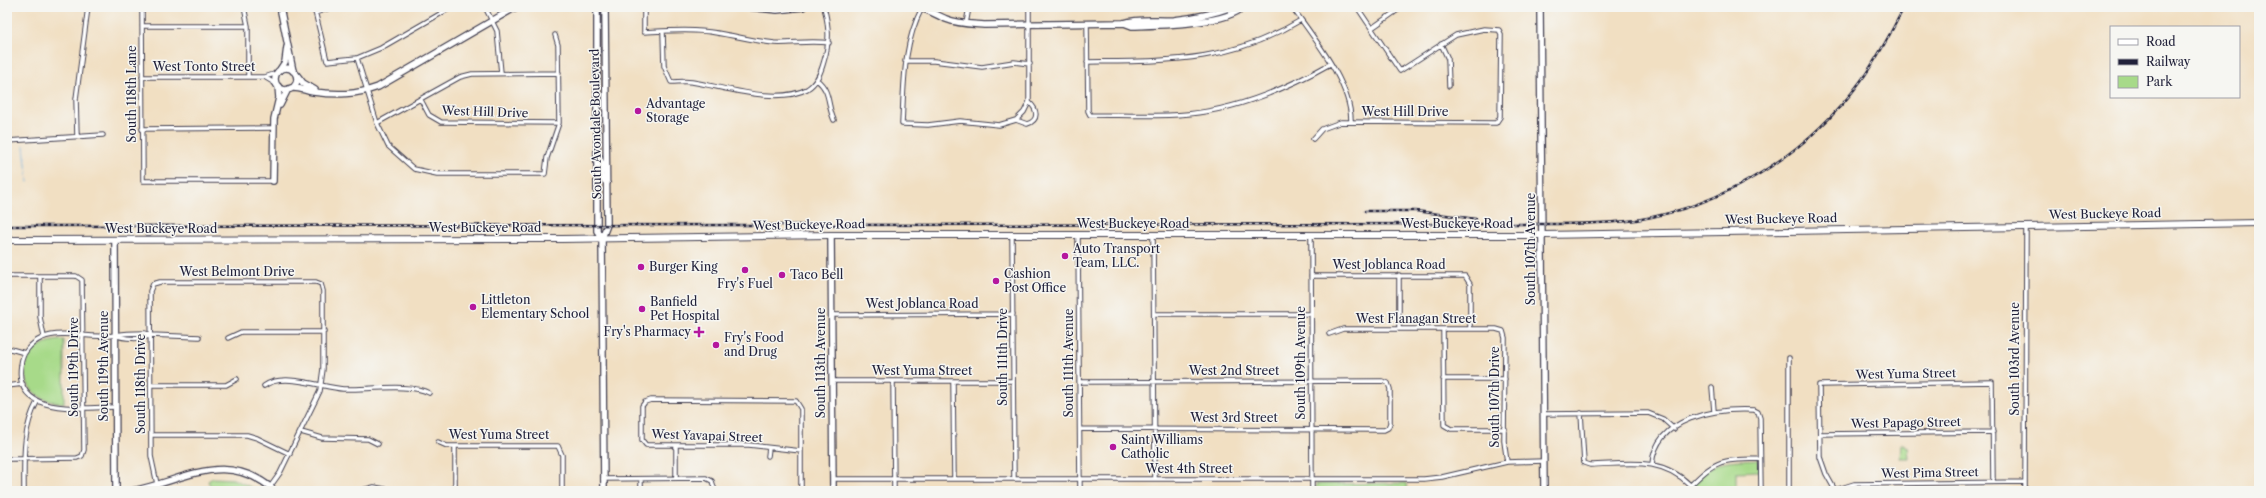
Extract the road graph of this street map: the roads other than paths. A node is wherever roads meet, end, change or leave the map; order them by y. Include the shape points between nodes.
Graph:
1 (88, 7) edge
2 (142, 7) edge
3 (244, 7) edge
4 (280, 7) edge
5 (314, 7) edge
6 (333, 7) edge
7 (452, 7) edge
8 (485, 7) edge
9 (516, 7) edge
10 (597, 7) edge
11 (605, 7) edge
12 (644, 7) edge
13 (749, 7) edge
14 (803, 7) edge
15 (824, 7) edge
16 (916, 7) edge
17 (922, 7) edge
18 (969, 7) edge
19 (1029, 7) edge
20 (1232, 7) edge
21 (1243, 7) edge
22 (1292, 7) edge
23 (1357, 7) edge
24 (1402, 7) edge
25 (1540, 7) edge
26 (315, 13) junction
27 (1301, 20) junction
28 (493, 21) junction
29 (1087, 23) junction
30 (1124, 23) junction
31 (966, 24) junction
32 (1030, 24) junction
33 (142, 26) junction
34 (248, 26) junction
35 (1372, 28) junction
36 (663, 32) junction
37 (555, 35) dead end
38 (828, 42) junction
39 (288, 43) junction
40 (1441, 44) junction
41 (357, 58) junction
42 (905, 61) junction
43 (1087, 62) junction
44 (1030, 64) junction
45 (1330, 64) junction
46 (278, 72) junction
47 (294, 72) junction
48 (501, 73) junction
49 (559, 73) junction
50 (142, 77) junction
51 (248, 77) junction
52 (265, 77) junction
53 (817, 80) junction
54 (277, 85) junction
55 (1449, 86) dead end
56 (290, 89) junction
57 (367, 91) junction
58 (317, 92) junction
59 (421, 100) junction
60 (1029, 102) junction
61 (277, 108) junction
62 (834, 120) dead end
63 (1016, 120) junction
64 (1351, 122) junction
65 (377, 123) junction
66 (559, 123) junction
67 (273, 128) junction
68 (142, 129) junction
69 (103, 135) dead end
70 (77, 136) junction
71 (1313, 139) dead end
72 (7, 141) edge
73 (597, 153) junction
74 (273, 181) joint
75 (607, 183) junction
76 (2259, 223) edge
77 (2026, 227) junction
78 (1311, 234) junction
79 (831, 235) junction
80 (1012, 235) junction
81 (1078, 235) junction
82 (1153, 235) junction
83 (1542, 236) junction
84 (602, 238) junction
85 (7, 240) edge
86 (115, 240) junction
87 (7, 276) edge
88 (40, 276) junction
89 (1311, 276) junction
90 (1399, 276) junction
91 (153, 284) joint
92 (1013, 314) junction
93 (1154, 314) junction
94 (1311, 314) junction
95 (831, 315) junction
96 (1399, 329) junction
97 (1443, 329) junction
98 (1470, 329) junction
99 (1503, 331) joint
100 (324, 332) junction
101 (1329, 334) dead end
102 (84, 335) junction
103 (115, 335) junction
104 (150, 335) junction
105 (199, 336) dead end
106 (44, 337) junction
107 (228, 338) dead end
108 (7, 348) edge
109 (25, 353) junction
110 (1789, 358) dead end
111 (237, 379) dead end
112 (1444, 379) junction
113 (1505, 379) junction
114 (832, 381) junction
115 (893, 381) junction
116 (953, 381) junction
117 (1013, 381) junction
118 (1154, 381) junction
119 (1312, 381) junction
120 (1080, 382) junction
121 (23, 384) junction
122 (151, 385) junction
123 (322, 385) junction
124 (7, 386) edge
125 (264, 386) dead end
126 (1712, 387) dead end
127 (428, 394) dead end
128 (37, 402) junction
129 (84, 407) junction
130 (116, 407) junction
131 (1714, 411) junction
132 (1582, 413) junction
133 (1543, 414) junction
134 (1154, 428) junction
135 (1388, 428) joint
136 (1080, 429) junction
137 (1312, 429) junction
138 (1504, 429) junction
139 (1674, 429) junction
140 (301, 432) junction
141 (1993, 432) junction
142 (1820, 434) junction
143 (151, 435) junction
144 (438, 442) dead end
145 (378, 444) dead end
146 (455, 446) junction
147 (676, 446) junction
148 (769, 448) junction
149 (801, 451) junction
150 (290, 454) junction
151 (768, 456) dead end
152 (24, 458) junction
153 (7, 459) edge
154 (1760, 459) junction
155 (1544, 461) junction
156 (1507, 462) junction
157 (1652, 464) junction
158 (676, 478) junction
159 (604, 479) junction
160 (641, 479) junction
161 (832, 479) junction
162 (954, 479) junction
163 (1312, 479) junction
164 (894, 480) junction
165 (1014, 480) junction
166 (1080, 480) junction
167 (1155, 480) junction
168 (1993, 482) junction
169 (2025, 482) junction
170 (157, 484) junction
171 (1690, 485) junction
172 (270, 487) junction
173 (1834, 490) edge
174 (24, 491) edge
175 (116, 491) edge
176 (132, 491) edge
177 (275, 491) edge
178 (359, 491) edge
179 (394, 491) edge
180 (455, 491) edge
181 (562, 491) edge
182 (604, 491) edge
183 (642, 491) edge
184 (715, 491) edge
185 (801, 491) edge
186 (832, 491) edge
187 (894, 491) edge
188 (1080, 491) edge
189 (1312, 491) edge
190 (1544, 491) edge
191 (1685, 491) edge
192 (1761, 491) edge
193 (1789, 491) edge
194 (2025, 491) edge

1 - 70 street via 76,99
2 - 33 street, South 118th Lane
3 - 34 street
4 - 39 street
5 - 26 street
6 - 26 street
7 - 41 street via 381,48
8 - 28 street
9 - 28 street
10 - 73 street, South Avondale Boulevard
11 - 75 street, South Avondale Boulevard
12 - 36 street via 644,32
13 - 14 street via 777,10
15 - 38 street via 829,32
16 - 17 street
17 - 31 street via 948,20
17 - 42 street via 910,32
18 - 31 street
19 - 32 street
20 - 30 street via 1196,17 1175,20 1131,20
21 - 30 street via 1224,16 1189,23 1132,26
22 - 27 street
23 - 35 street
24 - 35 street
25 - 83 street, South 107th Avenue
26 - 41 street via 327,61
27 - 43 street via 1280,33 1206,57
27 - 45 street
28 - 48 street via 500,42
28 - 57 street
29 - 30 street
29 - 32 street
29 - 43 street
31 - 32 street
32 - 44 street
33 - 34 street
33 - 50 street, South 118th Lane
34 - 51 street
35 - 40 street via 1400,71
36 - 38 street via 716,33 748,41 783,44
36 - 53 street via 664,66 671,82 691,82 737,92 796,94
37 - 49 street
38 - 53 street
39 - 46 street via 285,62
39 - 47 street
40 - 55 street via 1448,59
40 - 64 street, West Hill Drive via 1465,32 1499,30 1500,117 1496,123
41 - 57 street
42 - 44 street via 934,61 982,67 1014,62
42 - 63 street via 902,124 928,125 960,121 999,125
43 - 45 street via 1088,114 1188,114 1217,109 1247,102 1278,90
44 - 60 street
45 - 64 street via 1349,101
46 - 47 street via 284,68
46 - 52 street, West Tonto Street
46 - 54 street
47 - 56 street via 296,83
47 - 58 street
48 - 49 street
48 - 59 street via 460,77
49 - 66 street
50 - 51 street, West Tonto Street
50 - 68 street, South 118th Lane
51 - 52 street, West Tonto Street
52 - 54 street, West Tonto Street
53 - 62 street via 828,93
54 - 56 street
54 - 61 street
56 - 58 street
56 - 61 street
57 - 58 street via 343,95
57 - 65 street
59 - 65 street
59 - 66 street, West Hill Drive via 429,115 441,122
60 - 63 street
60 - 63 street via 1037,113 1034,120 1027,124
61 - 67 street
64 - 71 street, West Hill Drive via 1341,122 1322,129
65 - 66 street via 388,146 406,163 421,172 545,174 546,158
67 - 68 street
67 - 74 street
68 - 74 street, South 118th Lane via 143,181
69 - 70 street
70 - 72 street
73 - 75 street via 601,162 601,177
73 - 84 street, South Avondale Boulevard via 597,231
75 - 84 street, South Avondale Boulevard via 607,230
76 - 77 main road, West Buckeye Road
77 - 83 main road, West Buckeye Road
77 - 169 street, South 103rd Avenue
78 - 82 main road, West Buckeye Road
78 - 83 main road, West Buckeye Road
78 - 89 street, South 109th Avenue
79 - 80 main road, West Buckeye Road
79 - 84 main road, West Buckeye Road
79 - 95 street, South 113th Avenue
80 - 81 main road, West Buckeye Road
80 - 92 street, South 111th Drive
81 - 82 main road, West Buckeye Road
81 - 120 street, South 111th Avenue
82 - 93 street
83 - 133 street, South 107th Avenue
84 - 86 main road, West Buckeye Road
84 - 159 street, South Avondale Boulevard
85 - 86 main road, West Buckeye Road
86 - 103 street, South 119th Avenue
87 - 88 street
88 - 102 street, South 119th Drive via 81,278
88 - 106 street via 40,317
89 - 90 street, West Joblanca Road
89 - 94 street, South 109th Avenue
90 - 96 street
90 - 98 street, West Joblanca Road via 1460,275 1467,278 1470,284
91 - 100 street, West Belmont Drive via 314,282 321,284 323,291
91 - 104 street, South 118th Drive via 150,289
92 - 95 street, West Joblanca Road
92 - 117 street, South 111th Drive
93 - 94 street
93 - 118 street
94 - 119 street, South 109th Avenue
95 - 114 street, South 113th Avenue
96 - 97 street, West Flanagan Street
96 - 101 street, West Flanagan Street via 1343,329
97 - 98 street, West Flanagan Street
97 - 112 street
98 - 99 street, West Flanagan Street
99 - 113 street, South 107th Drive
100 - 107 street via 241,332
100 - 123 street
102 - 103 street
102 - 106 street
102 - 129 street, South 119th Drive
103 - 104 street
103 - 130 street, South 119th Avenue
104 - 105 street
104 - 122 street, South 118th Drive
106 - 109 street
108 - 109 street
109 - 121 street via 20,368
110 - 193 street
111 - 122 street via 226,385
112 - 113 street
112 - 138 street via 1446,427
113 - 138 street, South 107th Drive
114 - 115 street, West Yuma Street
114 - 161 street, South 113th Avenue
115 - 116 street, West Yuma Street
115 - 164 street
116 - 117 street, West Yuma Street
116 - 162 street
117 - 165 street, South 111th Drive
118 - 119 street, West 2nd Street
118 - 120 street, West 2nd Street
118 - 134 street
119 - 135 street, West 2nd Street via 1388,383
119 - 137 street, South 109th Avenue
120 - 136 street, South 111th Avenue
121 - 124 street
121 - 128 street
122 - 143 street, South 118th Drive
123 - 125 street via 276,382
123 - 127 street via 344,389 418,389
123 - 140 street
126 - 131 street
128 - 129 street via 52,407
128 - 152 street via 26,430
129 - 130 street
129 - 152 street, South 119th Drive via 82,456
130 - 175 street, South 119th Avenue
131 - 139 street via 1696,416
131 - 154 street via 1758,412
132 - 133 street
132 - 139 street via 1648,413 1663,419
132 - 157 street via 1584,463
133 - 155 street, South 107th Avenue
134 - 136 street, West 3rd Street
134 - 137 street, West 3rd Street
134 - 167 street
135 - 137 street, West 3rd Street
136 - 166 street, South 111th Avenue
137 - 163 street, South 109th Avenue
138 - 156 street, South 107th Drive
139 - 157 street via 1657,444
140 - 145 street via 322,438 368,439
140 - 150 street
141 - 142 street, West Papago Street
141 - 142 street, West Yuma Street via 1992,382 1819,385
141 - 168 street
142 - 173 street via 1820,457
143 - 150 street via 247,435
143 - 170 street, South 118th Drive via 152,464
144 - 146 street, West Yuma Street
146 - 180 street
146 - 181 street, West Yuma Street via 553,445 560,448 562,455
147 - 148 street, West Yavapai Street
147 - 149 street, West Yavapai Street via 644,444 642,408 645,402 790,399 798,402 801,409
147 - 158 street
148 - 149 street, West Yavapai Street
148 - 151 street, West Yavapai Street
149 - 185 street
150 - 172 street
152 - 153 street
152 - 174 street
154 - 171 street via 1720,461 1709,467
154 - 192 street
155 - 156 street, West 4th Street
155 - 190 street, South 107th Avenue
156 - 163 street, West 4th Street via 1436,478
157 - 171 street via 1672,471
158 - 160 street
158 - 184 street via 704,478 712,481
159 - 160 street
159 - 182 street, South Avondale Boulevard
160 - 183 street
161 - 164 street, West 4th Street
161 - 186 street, South 113th Avenue
162 - 164 street, West 4th Street
162 - 165 street, West 4th Street
163 - 167 street, West 4th Street
163 - 189 street, South 109th Avenue
164 - 187 street
165 - 166 street, West 4th Street
166 - 167 street, West 4th Street
166 - 188 street, South 111th Avenue
168 - 169 street, West Pima Street
168 - 173 street, West Pima Street via 1854,484
169 - 194 street, South 103rd Avenue
170 - 172 street via 195,472 218,469 241,472
170 - 176 street
171 - 191 street
172 - 177 street
178 - 179 street via 374,487

